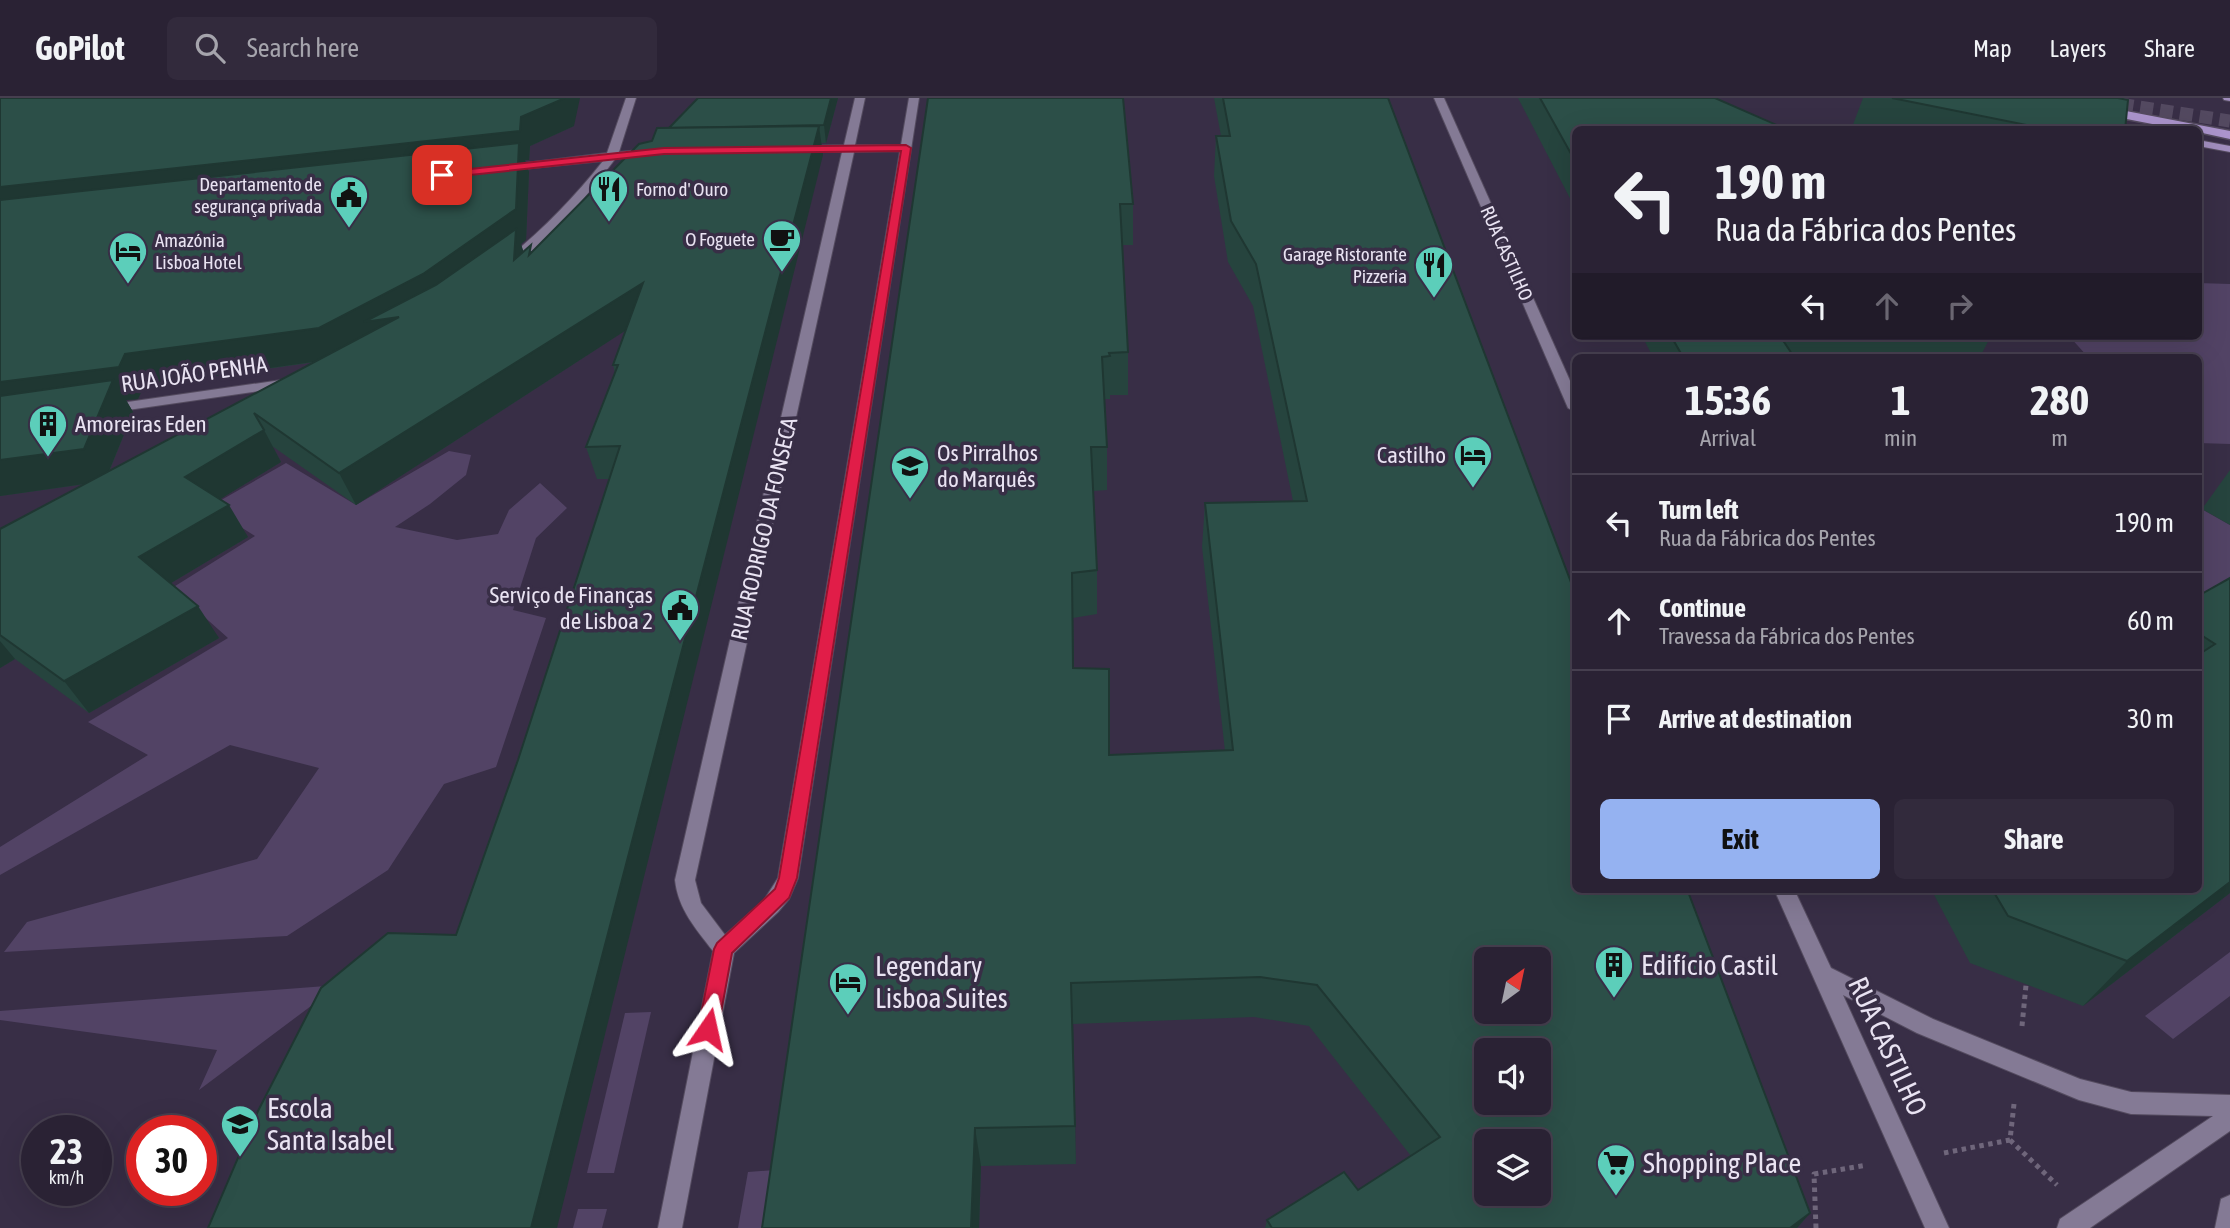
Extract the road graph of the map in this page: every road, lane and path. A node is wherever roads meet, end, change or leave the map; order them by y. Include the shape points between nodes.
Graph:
1 (631, 98) edge
2 (860, 98) edge
3 (914, 98) edge
4 (1439, 98) edge
5 (2086, 108) edge
6 (2182, 126) edge
7 (2202, 130) edge
8 (2230, 135) edge
9 (2202, 144) edge
10 (906, 148) junction
11 (789, 149) edge
12 (848, 149) junction
13 (2230, 149) edge
14 (664, 151) edge
15 (612, 156) junction
16 (484, 170) edge
17 (496, 273) edge
18 (277, 399) edge
19 (1572, 401) edge
20 (95, 411) edge
21 (1786, 893) edge
22 (724, 949) junction
23 (1821, 974) junction
24 (2026, 985) dead end
25 (2018, 1065) junction
26 (2230, 1106) edge
27 (2230, 1118) edge
28 (1907, 1159) junction
29 (2230, 1207) edge
30 (670, 1228) edge
31 (1816, 1228) edge
32 (1937, 1228) edge
33 (2069, 1228) edge
34 (2227, 1228) edge

1 - 15 street
2 - 12 street, RUA RODRIGO DA FONSECA
3 - 10 street
4 - 19 street, RUA CASTILHO
5 - 6 highway
7 - 8 highway
9 - 13 main road
10 - 12 street
10 - 22 street via 788,878 771,906
11 - 12 street
12 - 22 street, RUA RODRIGO DA FONSECA via 685,880 685,895
14 - 15 street
15 - 16 street
15 - 17 street via 540,239
18 - 20 street, RUA JOÃO PENHA via 311,380
21 - 23 street, RUA CASTILHO
22 - 30 street
23 - 25 street via 1925,1026
23 - 28 street, RUA CASTILHO
24 - 25 path
25 - 26 street via 2131,1103
25 - 28 path via 2010,1140
27 - 33 street
28 - 31 path via 1814,1174
28 - 32 street, RUA CASTILHO
29 - 34 street

